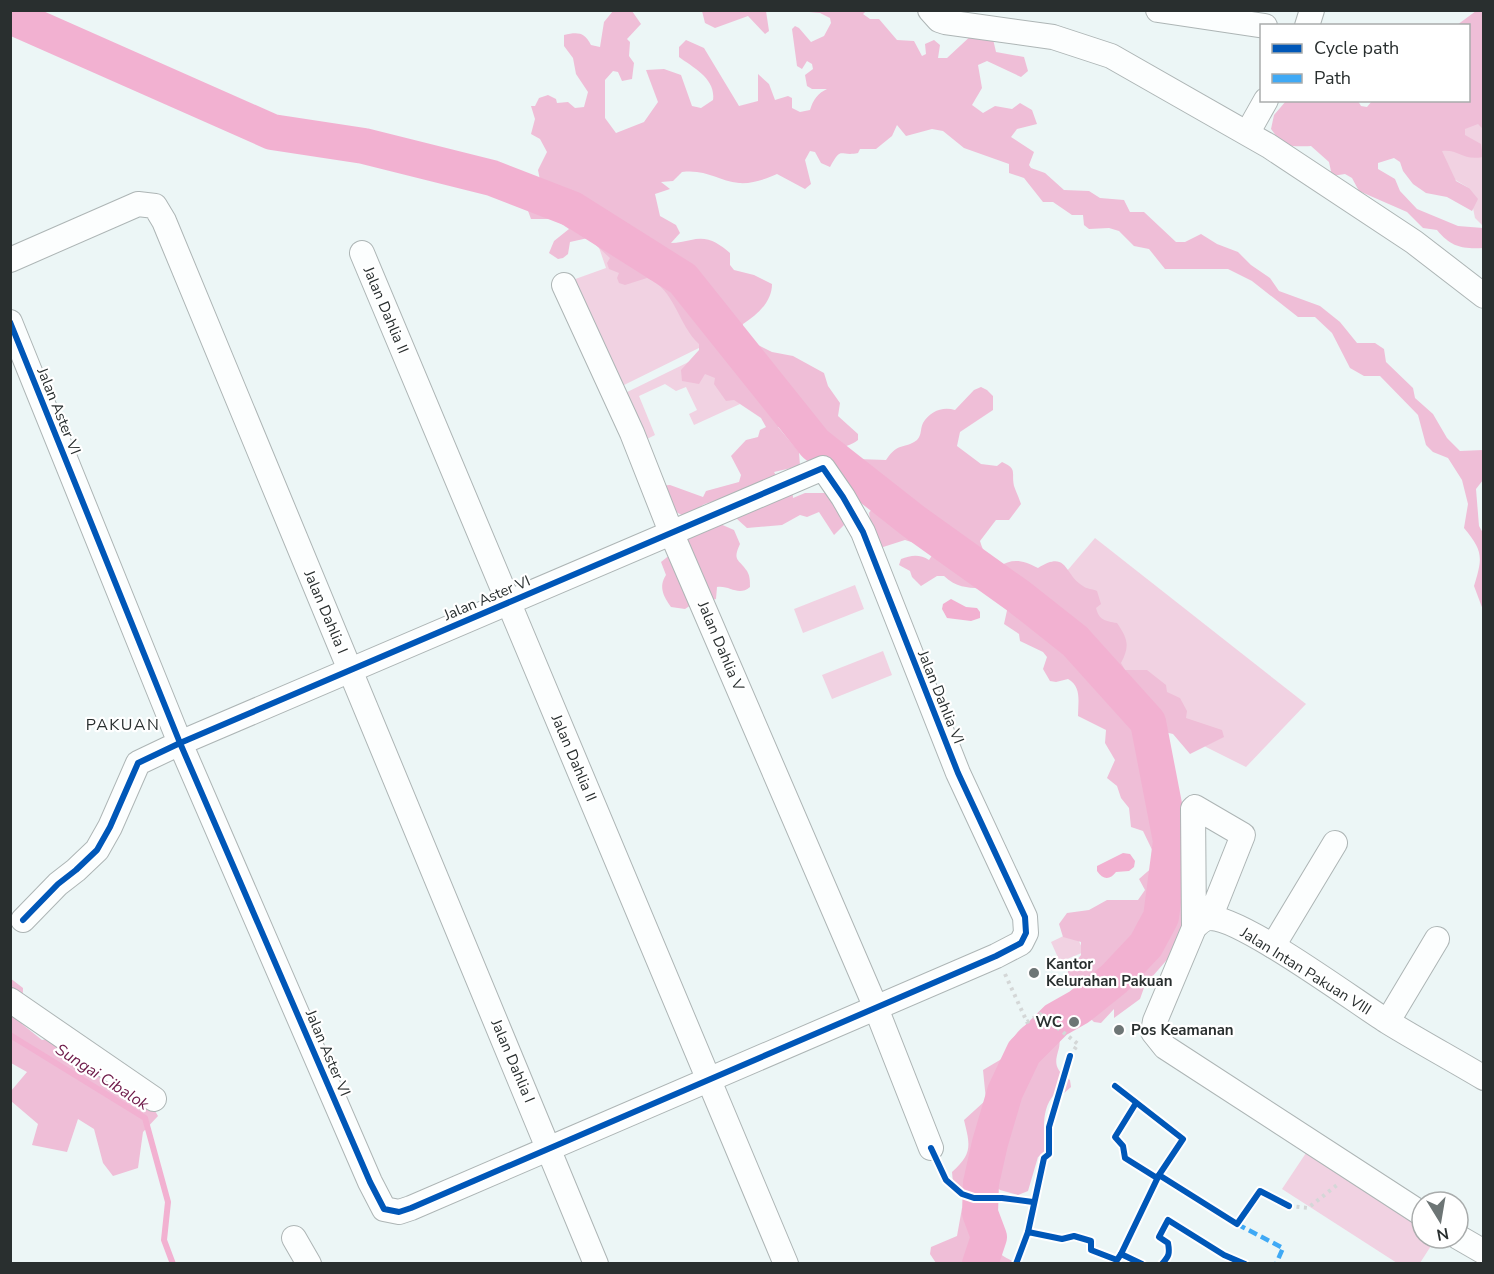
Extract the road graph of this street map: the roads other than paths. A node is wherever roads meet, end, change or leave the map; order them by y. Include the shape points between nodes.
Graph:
1 (930, 10) edge
2 (1158, 10) edge
3 (1260, 25) edge
4 (1265, 102) edge
5 (1248, 132) junction
6 (362, 254) dead end
7 (10, 260) edge
8 (564, 285) dead end
9 (1484, 296) edge
10 (10, 321) edge
11 (671, 532) junction
12 (508, 602) junction
13 (351, 670) junction
14 (180, 743) junction
15 (1335, 843) dead end
16 (24, 920) dead end
17 (1437, 939) dead end
18 (1273, 946) junction
19 (10, 1000) edge
20 (876, 1008) junction
21 (1388, 1021) junction
22 (1484, 1078) edge
23 (709, 1080) junction
24 (153, 1100) dead end
25 (549, 1148) junction
26 (931, 1148) dead end
27 (1410, 1206) edge
28 (294, 1238) dead end
29 (1470, 1244) edge
30 (1484, 1252) edge
31 (309, 1263) edge
32 (596, 1263) edge
33 (786, 1263) edge

1 - 5 street via 945,22 1053,37 1112,56
2 - 3 street
4 - 5 street
5 - 9 street via 1414,242
6 - 12 street, Jalan Dahlia II
7 - 13 street, Jalan Dahlia I via 138,204 155,206
8 - 11 street, Jalan Dahlia V via 632,433
10 - 14 street, Jalan Aster VI
11 - 12 street, Jalan Aster VI
11 - 20 street, Jalan Dahlia V
11 - 20 street, Jalan Dahlia VI via 823,468 863,532 962,782 1025,917 1026,933 1021,943 996,956
12 - 13 street, Jalan Aster VI
12 - 23 street, Jalan Dahlia II
13 - 14 street, Jalan Aster VI
13 - 25 street, Jalan Dahlia I
14 - 16 street via 138,764 97,850
14 - 25 street, Jalan Aster VI via 384,1209 399,1212 411,1208
15 - 18 street
17 - 21 street
18 - 21 street, Jalan Intan Pakuan VIII
18 - 27 street, Jalan Intan Pakuan VIII via 1231,924 1202,923 1155,1021 1154,1032 1165,1047
19 - 24 street
20 - 23 street, Jalan Dahlia VI
20 - 26 street, Jalan Dahlia V
21 - 22 street, Jalan Intan Pakuan VIII
23 - 25 street, Jalan Dahlia VI
23 - 33 street, Jalan Dahlia II
25 - 32 street, Jalan Dahlia I
28 - 31 street
29 - 30 street

